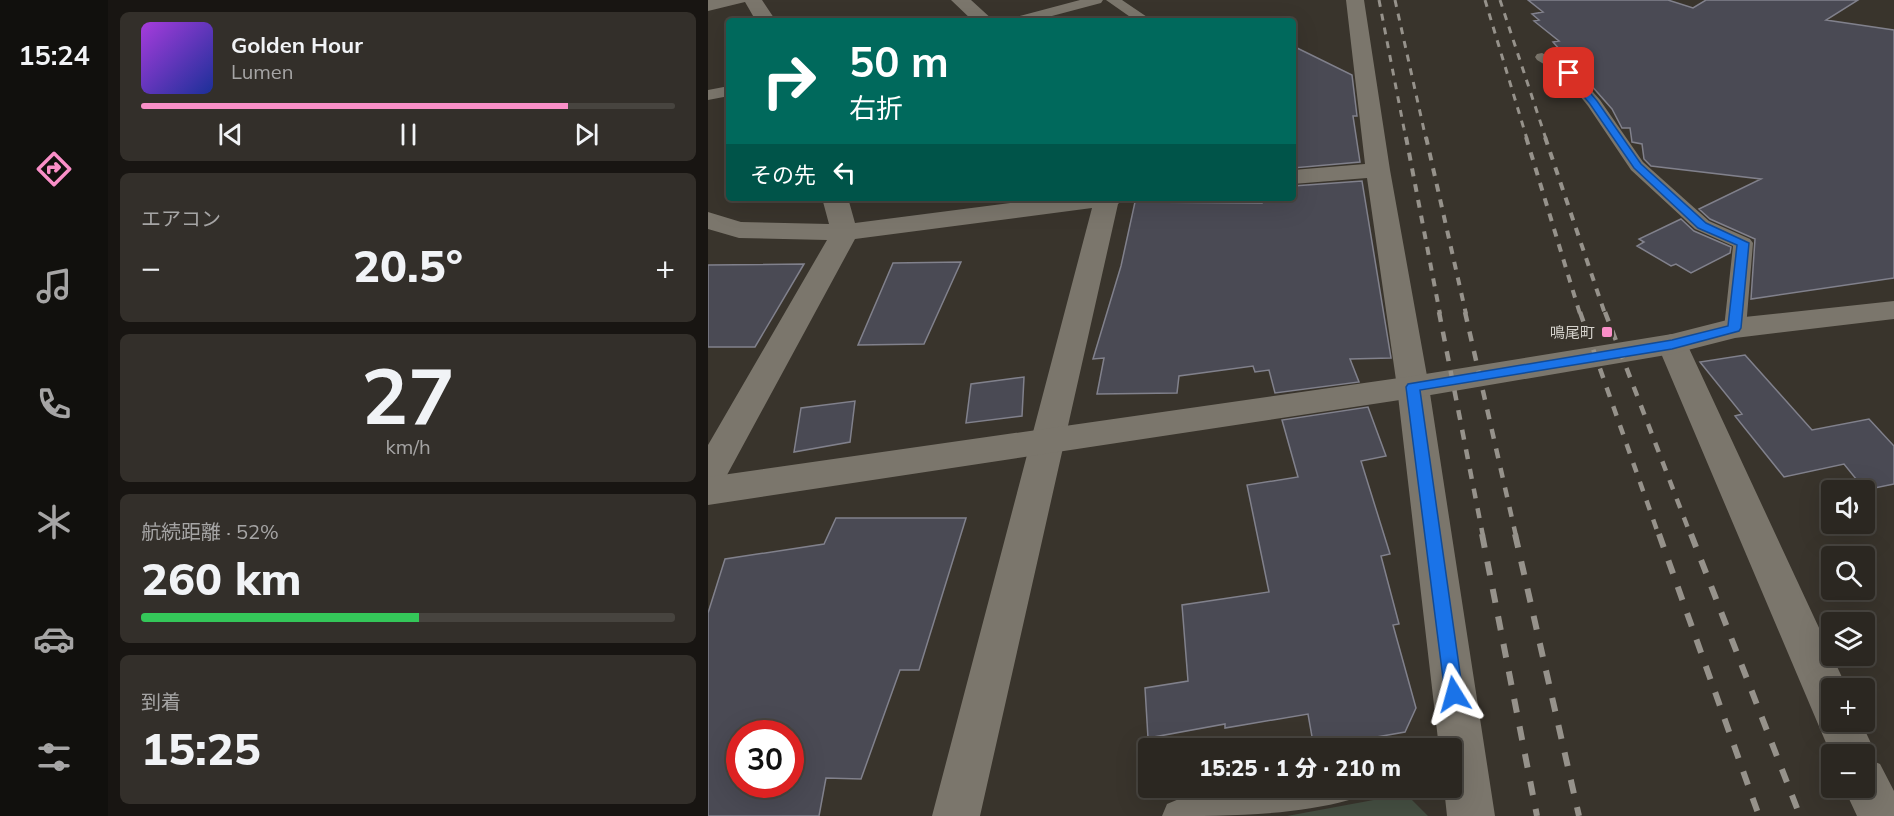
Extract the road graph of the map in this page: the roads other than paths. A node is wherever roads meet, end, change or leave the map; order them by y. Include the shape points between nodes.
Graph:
1 (737, 0) edge
2 (753, 0) edge
3 (960, 0) edge
4 (1096, 0) edge
5 (1113, 0) edge
6 (1355, 0) edge
7 (708, 5) edge
8 (764, 18) edge
9 (981, 18) edge
10 (1028, 18) edge
11 (1141, 18) edge
12 (1542, 57) dead end
13 (726, 92) edge
14 (708, 96) edge
15 (1378, 170) junction
16 (1296, 177) edge
17 (836, 201) edge
18 (1085, 201) edge
19 (1107, 201) edge
20 (708, 220) edge
21 (845, 232) junction
22 (1894, 310) edge
23 (1734, 328) junction
24 (1672, 344) junction
25 (1413, 387) junction
26 (1048, 440) junction
27 (708, 476) edge
28 (708, 490) edge
29 (1821, 680) edge
30 (1455, 738) edge
31 (1462, 781) edge
32 (1281, 798) edge
33 (1872, 798) edge
34 (1894, 812) edge
35 (956, 816) edge
36 (1179, 816) edge
37 (1471, 816) edge
38 (1881, 816) edge

1 - 7 street
2 - 8 street
3 - 9 street
4 - 10 lane
5 - 11 lane
6 - 15 street
12 - 23 lane via 1569,73 1645,174 1702,225 1743,243
13 - 14 lane
15 - 16 street
15 - 25 street
17 - 21 street
18 - 21 street
19 - 26 street
20 - 21 street via 739,230
21 - 27 street
22 - 23 street
23 - 24 street
24 - 25 street
24 - 29 street
25 - 26 street
25 - 30 street
26 - 28 street
26 - 35 street
31 - 37 street
32 - 36 lane
33 - 38 street
34 - 38 street

